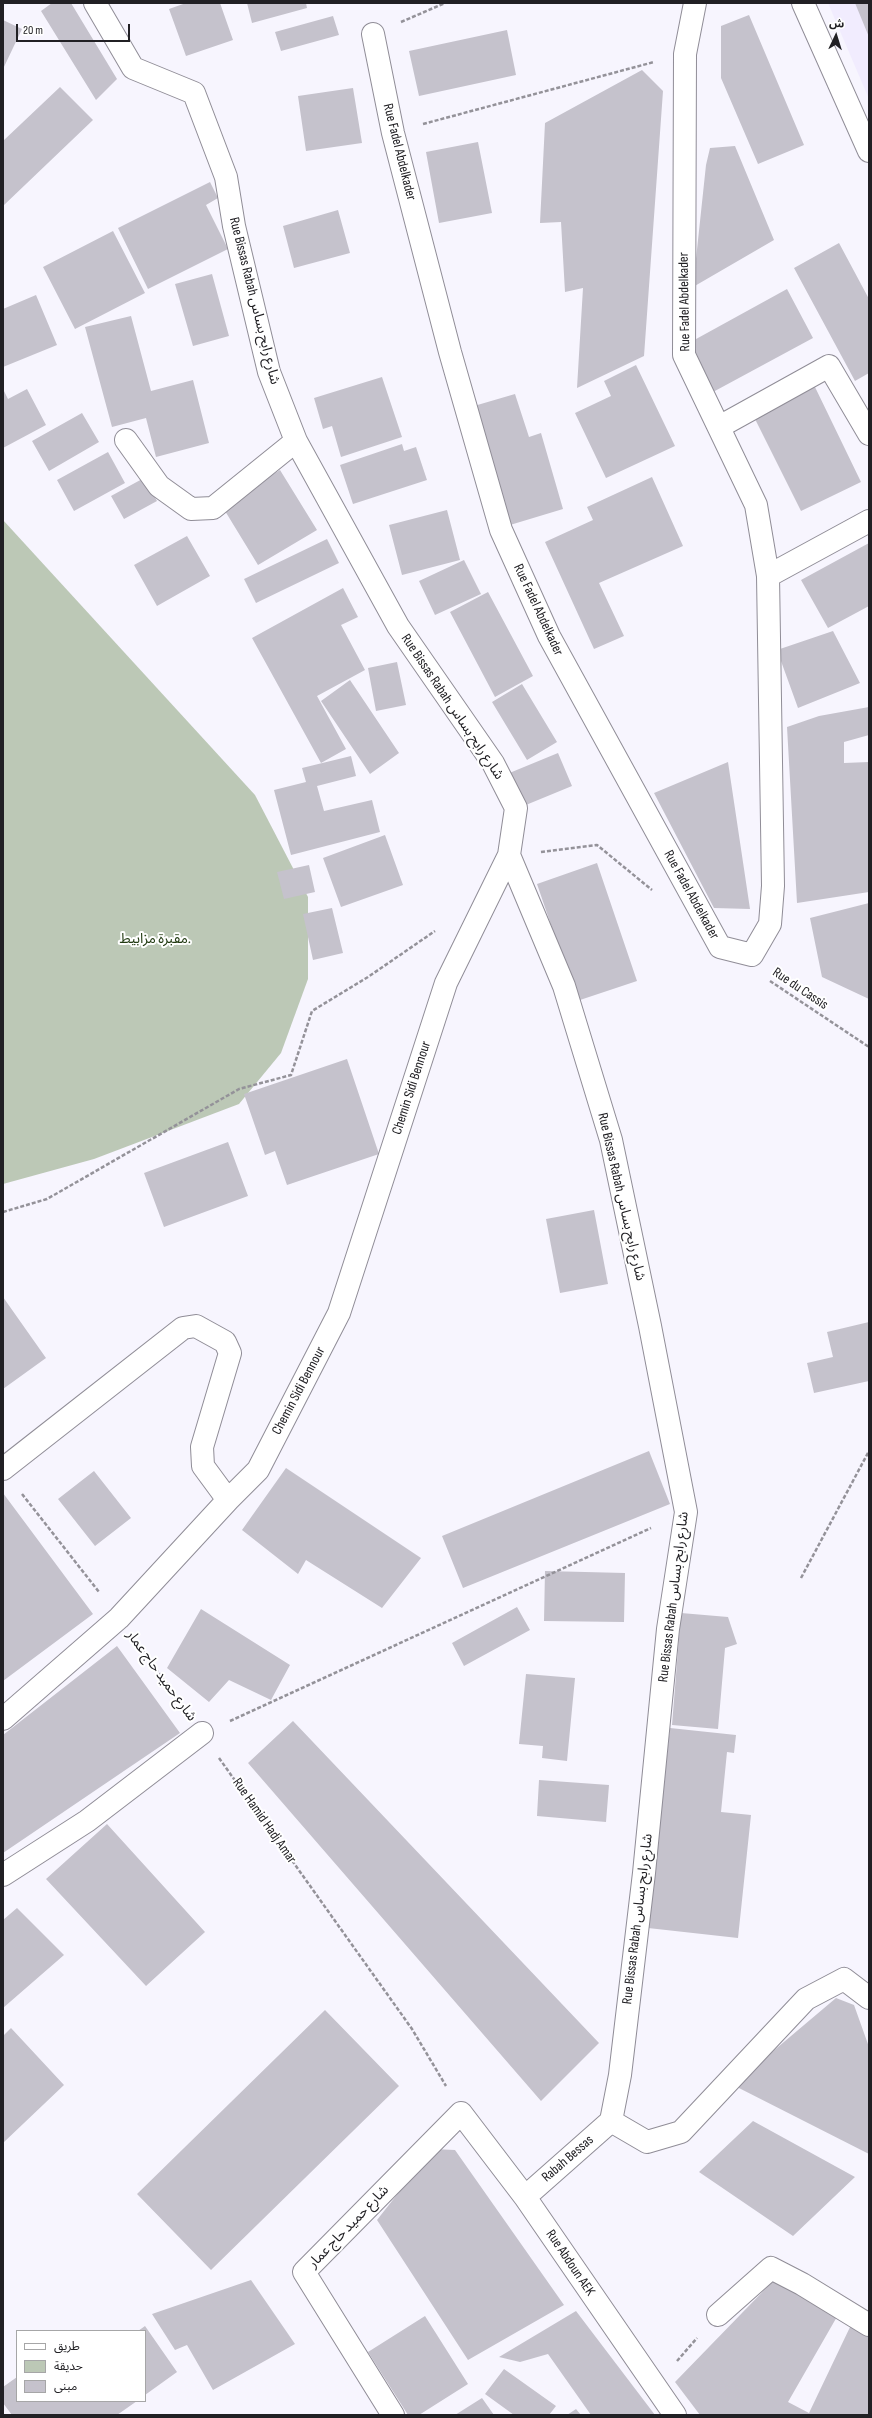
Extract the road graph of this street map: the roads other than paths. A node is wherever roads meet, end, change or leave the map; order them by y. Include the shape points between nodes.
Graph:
1 (95, 3) edge
2 (695, 3) edge
3 (803, 3) edge
4 (373, 34) road end
5 (869, 151) edge
6 (719, 427) junction
7 (869, 434) edge
8 (126, 440) dead end
9 (296, 441) junction
10 (869, 521) edge
11 (768, 576) junction
12 (509, 855) junction
13 (3, 1469) edge
14 (228, 1500) junction
15 (3, 1720) edge
16 (202, 1733) road end
17 (3, 1875) edge
18 (869, 1998) edge
19 (461, 2112) joint
20 (611, 2121) junction
21 (525, 2197) junction
22 (718, 2315) road end
23 (869, 2325) edge
24 (393, 2415) edge
25 (675, 2415) edge

1 - 9 street, Rue Bissas Rabah شارع رابح بساس via 133,68 194,93 226,177 234,226 269,372
2 - 6 street, Rue Fadel Abdelkader via 685,54 684,355
3 - 5 street
4 - 11 street, Rue Fadel Abdelkader via 393,133 450,352 501,530 549,636 720,947 752,955 770,924 773,886
6 - 7 street via 829,366
6 - 11 street, Rue Fadel Abdelkader via 756,505
8 - 9 street via 159,486 190,509 213,508
9 - 12 street, Rue Bissas Rabah شارع رابح بساس via 398,626 493,763 516,808
10 - 11 street
12 - 14 street, Chemin Sidi Bennour via 446,982 339,1313 258,1470
12 - 20 street, Rue Bissas Rabah شارع رابح بساس via 564,986 611,1140 686,1512 668,1629 644,1873 620,2075
13 - 14 street via 183,1328 196,1326 225,1342 230,1353 202,1447 203,1466
14 - 15 street, Chemin Sidi Bennour via 119,1618
16 - 17 street via 87,1821
18 - 20 street via 844,1979 806,1999 681,2132 647,2142
19 - 21 street, Rue Abdoun AEK
19 - 24 street, شارع حميد حاج عمار via 304,2272
20 - 21 street, Rabah Bessas
21 - 25 street, Rue Abdoun AEK
22 - 23 street via 772,2268

